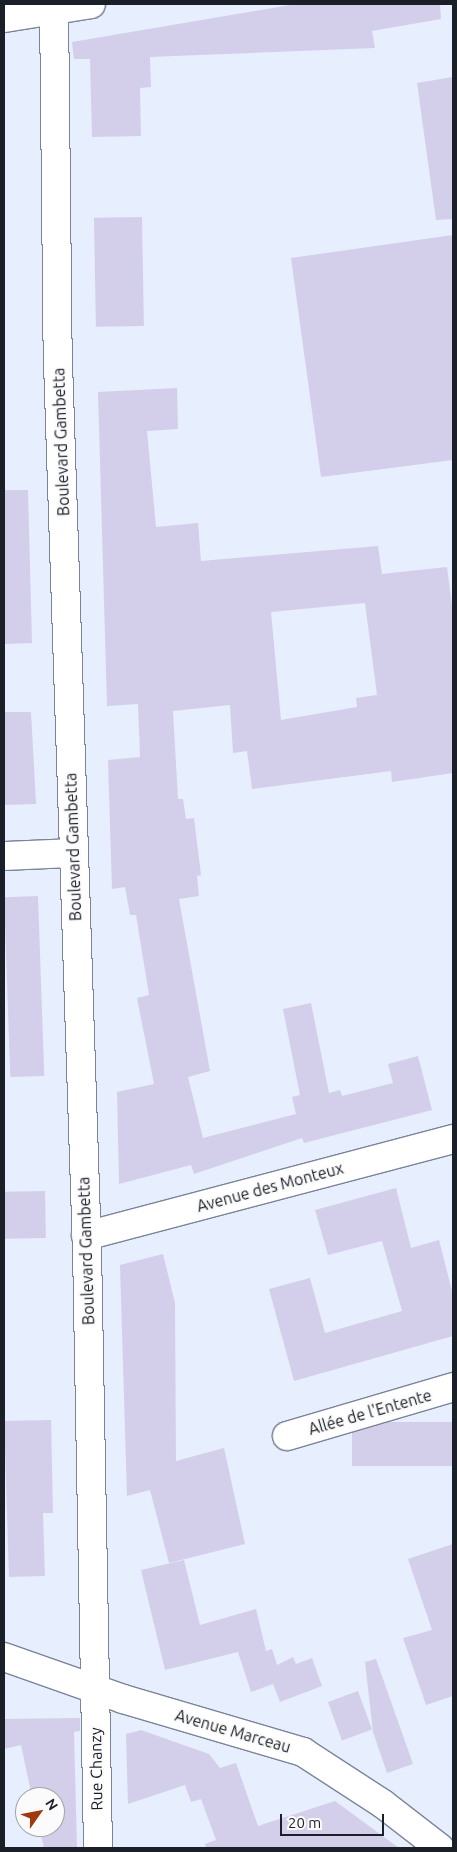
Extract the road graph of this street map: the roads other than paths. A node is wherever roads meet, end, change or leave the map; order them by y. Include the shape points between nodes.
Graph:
1 (91, 4) edge
2 (55, 7) edge
3 (4, 18) edge
4 (73, 853) junction
5 (4, 856) edge
6 (453, 1139) edge
7 (86, 1236) junction
8 (453, 1387) edge
9 (287, 1436) dead end
10 (4, 1657) edge
11 (94, 1690) junction
12 (98, 1848) edge
13 (440, 1848) edge

1 - 2 street
2 - 3 street
2 - 4 street, Boulevard Gambetta via 58,362
4 - 5 street
4 - 7 street, Boulevard Gambetta
6 - 7 street, Avenue des Monteux
7 - 11 street, Boulevard Gambetta
8 - 9 street, Allée de l'Entente
10 - 11 street, Avenue Marceau
11 - 12 street, Rue Chanzy
11 - 13 street, Avenue Marceau via 303,1752 383,1804

